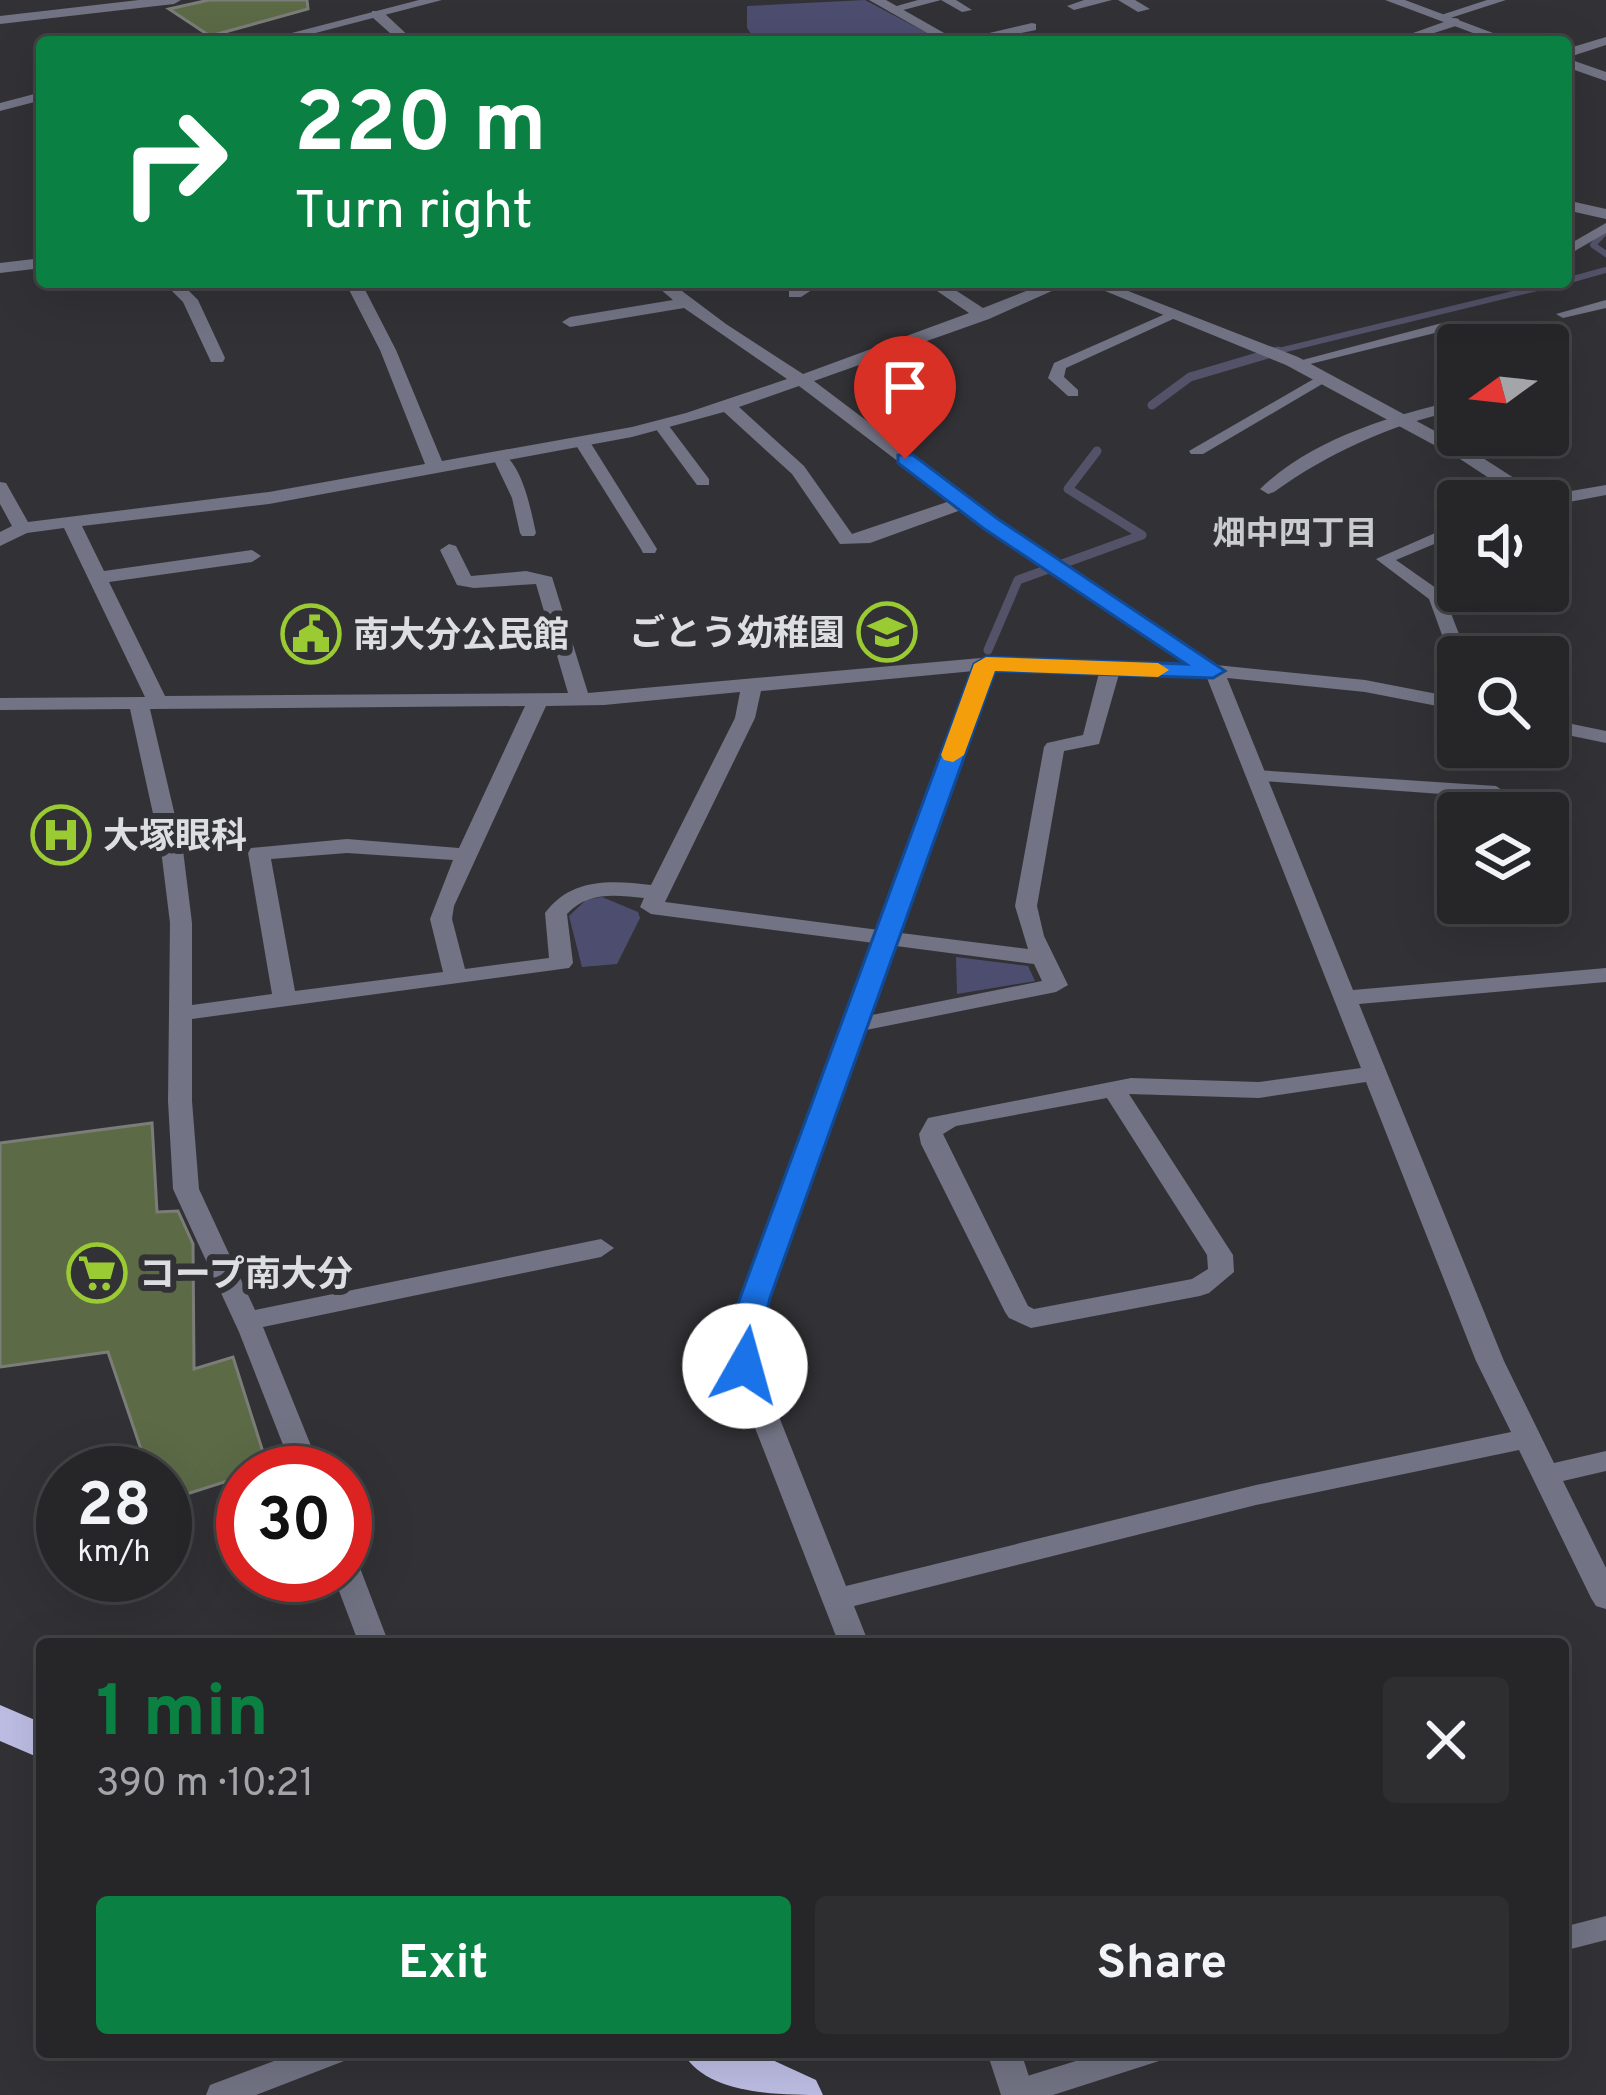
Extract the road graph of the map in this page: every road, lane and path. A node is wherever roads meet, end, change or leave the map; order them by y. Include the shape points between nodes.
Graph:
1 (174, 0) edge
2 (435, 0) edge
3 (876, 0) edge
4 (935, 0) edge
5 (947, 0) edge
6 (1106, 0) edge
7 (1126, 0) edge
8 (1392, 0) edge
9 (1500, 0) edge
10 (1074, 6) dead end
11 (892, 9) junction
12 (1143, 9) dead end
13 (966, 10) dead end
14 (377, 14) junction
15 (0, 20) edge
16 (1448, 20) junction
17 (1032, 27) dead end
18 (288, 36) edge
19 (401, 36) edge
20 (944, 36) edge
21 (986, 36) edge
22 (1409, 36) edge
23 (1493, 36) edge
24 (1606, 41) edge
25 (1572, 55) edge
26 (1572, 61) edge
27 (1606, 77) edge
28 (36, 97) edge
29 (0, 106) edge
30 (1572, 206) edge
31 (1606, 214) edge
32 (1606, 227) edge
33 (1572, 248) edge
34 (36, 264) edge
35 (0, 268) edge
36 (177, 288) edge
37 (356, 288) edge
38 (667, 288) edge
39 (806, 288) edge
40 (941, 288) edge
41 (1049, 288) edge
42 (1107, 288) edge
43 (795, 294) dead end
44 (686, 303) junction
45 (1606, 304) edge
46 (1177, 314) junction
47 (1563, 314) dead end
48 (983, 315) junction
49 (570, 322) dead end
50 (1437, 329) edge
51 (217, 358) dead end
52 (1298, 363) junction
53 (1324, 376) junction
54 (799, 380) junction
55 (1073, 393) dead end
56 (728, 405) junction
57 (1437, 410) edge
58 (1400, 418) junction
59 (661, 425) junction
60 (582, 442) junction
61 (1197, 451) dead end
62 (500, 456) junction
63 (435, 467) junction
64 (1505, 480) edge
65 (704, 482) dead end
66 (0, 488) edge
67 (1268, 489) dead end
68 (1606, 490) edge
69 (1569, 496) edge
70 (963, 503) junction
71 (70, 521) junction
72 (22, 527) junction
73 (528, 533) dead end
74 (1437, 537) edge
75 (0, 540) edge
76 (649, 549) dead end
77 (449, 550) dead end
78 (252, 556) dead end
79 (98, 578) junction
80 (1437, 597) edge
81 (986, 664) junction
82 (1110, 668) junction
83 (1213, 671) junction
84 (751, 688) junction
85 (580, 700) junction
86 (1437, 700) edge
87 (147, 701) junction
88 (537, 702) junction
89 (0, 704) edge
90 (1569, 729) edge
91 (1606, 737) edge
92 (1256, 776) junction
93 (1496, 792) dead end
94 (468, 855) junction
95 (657, 893) junction
96 (885, 938) junction
97 (1042, 958) junction
98 (1606, 975) edge
99 (456, 977) junction
100 (1348, 998) junction
101 (285, 1000) junction
102 (183, 1013) junction
103 (852, 1026) junction
104 (1378, 1073) junction
105 (1114, 1089) junction
106 (601, 1248) dead end
107 (246, 1321) junction
108 (1528, 1438) junction
109 (297, 1446) edge
110 (1606, 1461) edge
111 (1546, 1475) junction
112 (1606, 1598) edge
113 (838, 1599) junction
114 (358, 1602) edge
115 (372, 1638) edge
116 (852, 1638) edge
117 (0, 1722) edge
118 (36, 1739) edge
119 (1606, 1928) edge
120 (1569, 1937) edge
121 (317, 2058) edge
122 (720, 2058) edge
123 (1006, 2058) edge
124 (1129, 2058) edge
125 (1018, 2094) edge
126 (221, 2095) edge
127 (799, 2095) edge

1 - 15 street
2 - 14 street
3 - 11 street
4 - 11 lane
5 - 13 lane
6 - 10 street
7 - 12 street
8 - 16 street
9 - 16 lane
11 - 20 street
14 - 18 street
14 - 19 street
16 - 22 lane
16 - 23 street
17 - 21 lane
24 - 25 street
26 - 27 street
28 - 29 street
30 - 31 street
32 - 33 lane
34 - 35 street
36 - 51 street
37 - 63 street
38 - 44 street
39 - 43 street
40 - 48 street
41 - 48 street
42 - 46 street
44 - 49 street
44 - 54 street
45 - 47 lane
46 - 52 street
46 - 55 lane via 1059,366 1056,378
48 - 54 street
50 - 52 lane
52 - 53 street
53 - 58 street
53 - 61 lane
54 - 56 street
54 - 70 street
56 - 59 street
56 - 70 street via 798,470 847,540
57 - 58 lane
58 - 64 street
58 - 67 lane via 1323,452
59 - 60 street
59 - 65 lane
60 - 62 street
60 - 76 lane
62 - 63 street
62 - 73 lane
63 - 71 street
66 - 72 street
68 - 69 street
70 - 83 street
71 - 72 street
71 - 79 street
72 - 75 street
74 - 80 lane via 1384,559
77 - 85 street via 459,577 470,583 533,575 545,581
78 - 79 street
79 - 87 street
81 - 82 street
81 - 84 street
81 - 96 street
82 - 83 street
82 - 97 street via 1092,740 1054,747 1026,906
83 - 86 street
83 - 92 street
84 - 85 street
84 - 95 street via 745,718
85 - 88 street
87 - 88 street
87 - 89 street
87 - 102 street via 175,870
88 - 94 street
90 - 91 street
92 - 93 lane
92 - 100 street
94 - 99 street via 441,919
94 - 101 street via 347,846 259,853
95 - 96 street via 651,907
95 - 99 street via 580,892 556,913 561,963
96 - 97 street
96 - 103 street
97 - 103 street via 1056,985
98 - 100 street
99 - 101 street
100 - 104 street
101 - 102 street
102 - 107 street via 186,1189
103 - 113 street via 744,1336 745,1366
104 - 105 street via 1259,1090
104 - 108 street
105 - 105 street via 933,1128 933,1144 1024,1316 1200,1287 1221,1272 1220,1255
106 - 107 street
107 - 109 street
108 - 111 street
108 - 113 street via 1256,1495
110 - 111 street
111 - 112 street
113 - 116 street
114 - 115 street
117 - 118 highway
119 - 120 lane
121 - 126 lane
122 - 127 highway
123 - 125 street
124 - 125 lane

